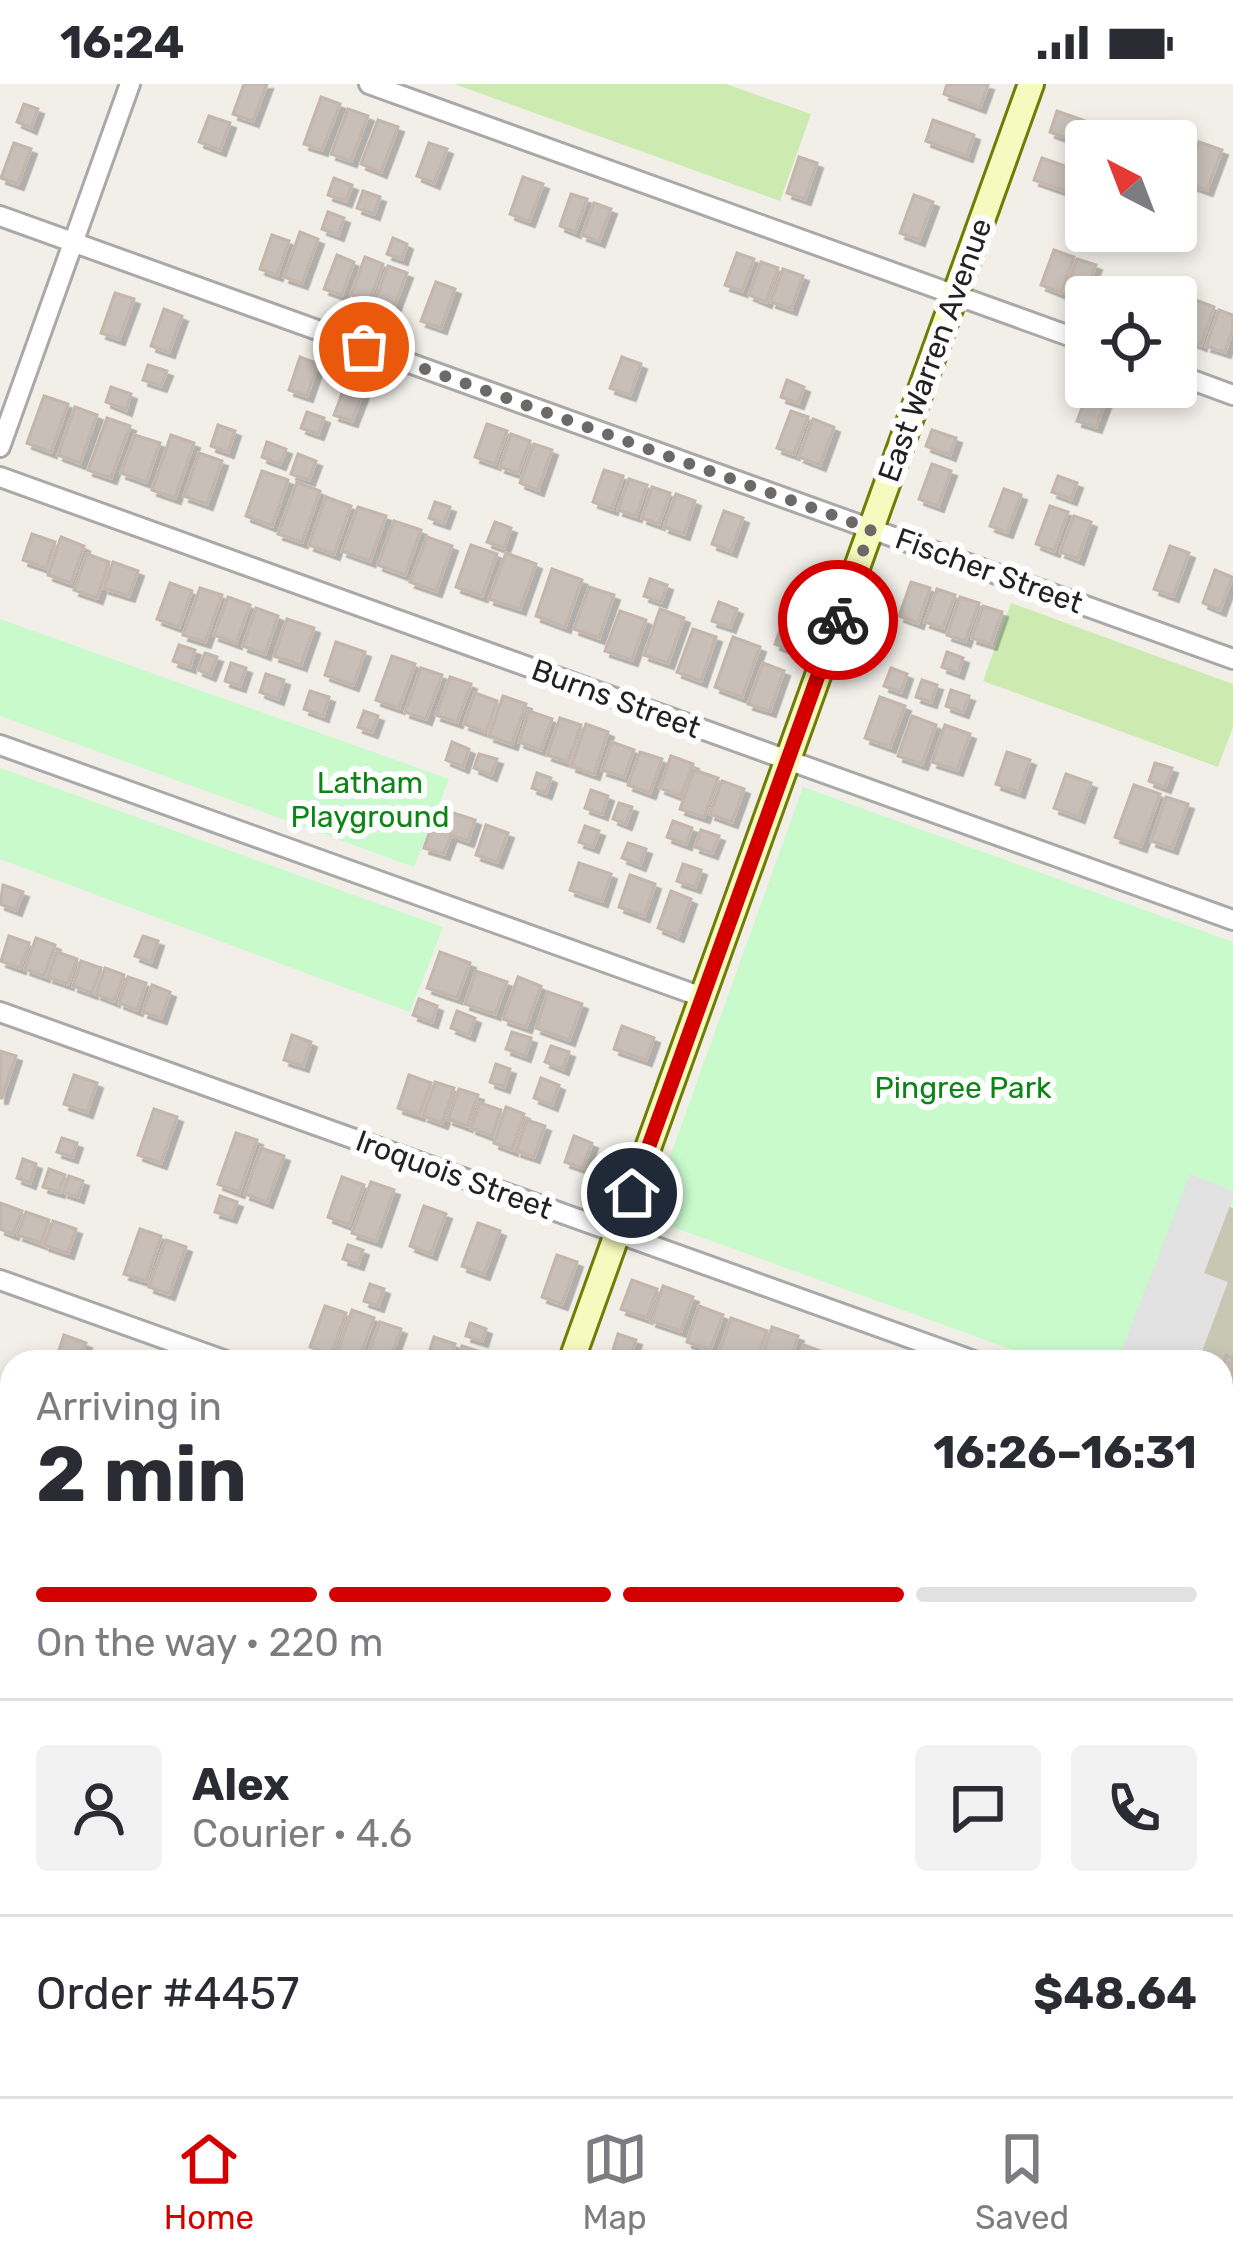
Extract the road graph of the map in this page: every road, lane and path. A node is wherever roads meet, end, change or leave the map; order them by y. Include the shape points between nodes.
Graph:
1 (130, 84) edge
2 (369, 84) edge
3 (1030, 84) edge
4 (0, 216) edge
5 (74, 242) junction
6 (955, 295) junction
7 (1065, 334) edge
8 (1197, 382) edge
9 (1233, 395) edge
10 (0, 447) edge
11 (0, 477) edge
12 (871, 529) junction
13 (1233, 659) edge
14 (0, 745) edge
15 (787, 760) junction
16 (1233, 920) edge
17 (702, 997) junction
18 (0, 1012) edge
19 (617, 1233) junction
20 (0, 1280) edge
21 (195, 1350) edge
22 (575, 1350) edge
23 (944, 1350) edge

1 - 5 street
2 - 6 street
3 - 6 main road, East Warren Avenue
4 - 5 street, Fischer Street
5 - 10 street
5 - 12 street, Fischer Street
6 - 7 street
6 - 12 main road, East Warren Avenue
8 - 9 street
11 - 15 street, Burns Street
12 - 13 street, Fischer Street
12 - 15 main road, East Warren Avenue
14 - 17 street
15 - 16 street, Burns Street
15 - 17 main road, East Warren Avenue
17 - 19 main road, East Warren Avenue
18 - 19 street, Iroquois Street
19 - 22 main road, East Warren Avenue
19 - 23 street, Iroquois Street
20 - 21 street

